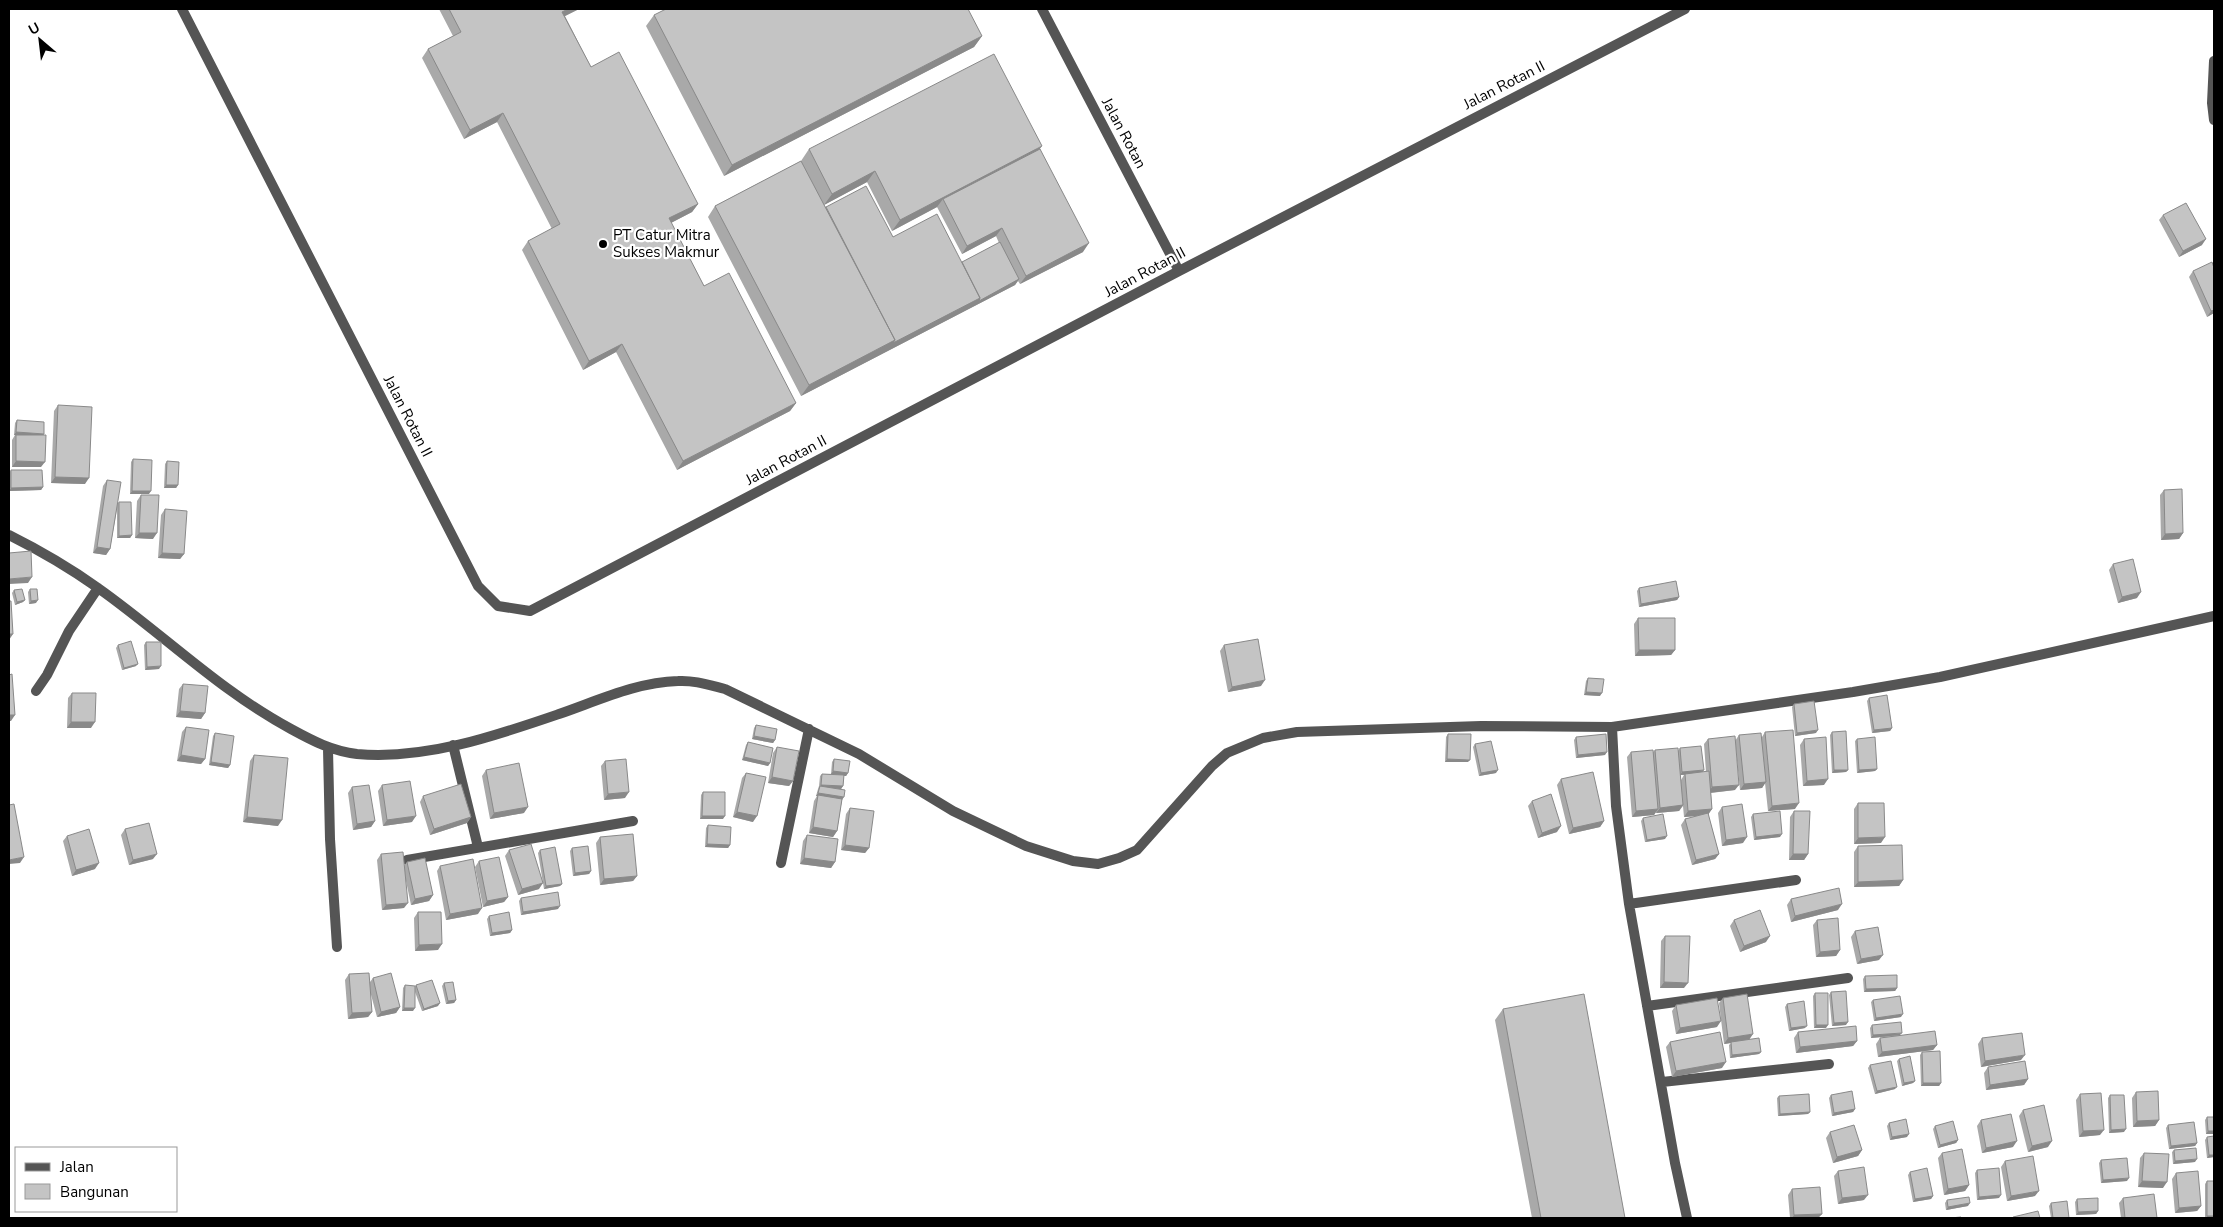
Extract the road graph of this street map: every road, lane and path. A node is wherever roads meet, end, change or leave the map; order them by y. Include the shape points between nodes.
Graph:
1 (182, 9) edge
2 (1042, 9) edge
3 (1685, 9) edge
4 (2214, 61) edge
5 (2214, 120) edge
6 (1179, 271) junction
7 (9, 535) edge
8 (98, 588) junction
9 (2214, 616) edge
10 (36, 691) dead end
11 (1612, 727) junction
12 (810, 729) junction
13 (453, 745) junction
14 (328, 749) junction
15 (633, 821) dead end
16 (478, 847) junction
17 (407, 860) edge
18 (781, 863) dead end
19 (1796, 880) dead end
20 (1629, 904) junction
21 (337, 947) dead end
22 (1848, 978) dead end
23 (1647, 1006) junction
24 (1830, 1064) dead end
25 (1662, 1082) junction
26 (1687, 1218) edge

1 - 6 street, Jalan Rotan II via 478,586 498,606 530,611
2 - 6 street, Jalan Rotan
3 - 6 street, Jalan Rotan II
4 - 5 street
7 - 8 street
8 - 10 street via 69,631
8 - 14 street via 226,687 272,719
9 - 11 street via 1940,677
11 - 12 street via 1481,726 1297,732 1263,738 1227,753 1137,850 1098,864 1073,861 1026,846 953,811 859,754
11 - 20 street via 1616,806
12 - 13 street via 724,689 705,683 678,681 647,685 512,730
12 - 18 street
13 - 14 street via 386,754
13 - 16 street
14 - 21 street
15 - 16 street
16 - 17 street
19 - 20 street
20 - 23 street
22 - 23 street
23 - 25 street
24 - 25 street
25 - 26 street

